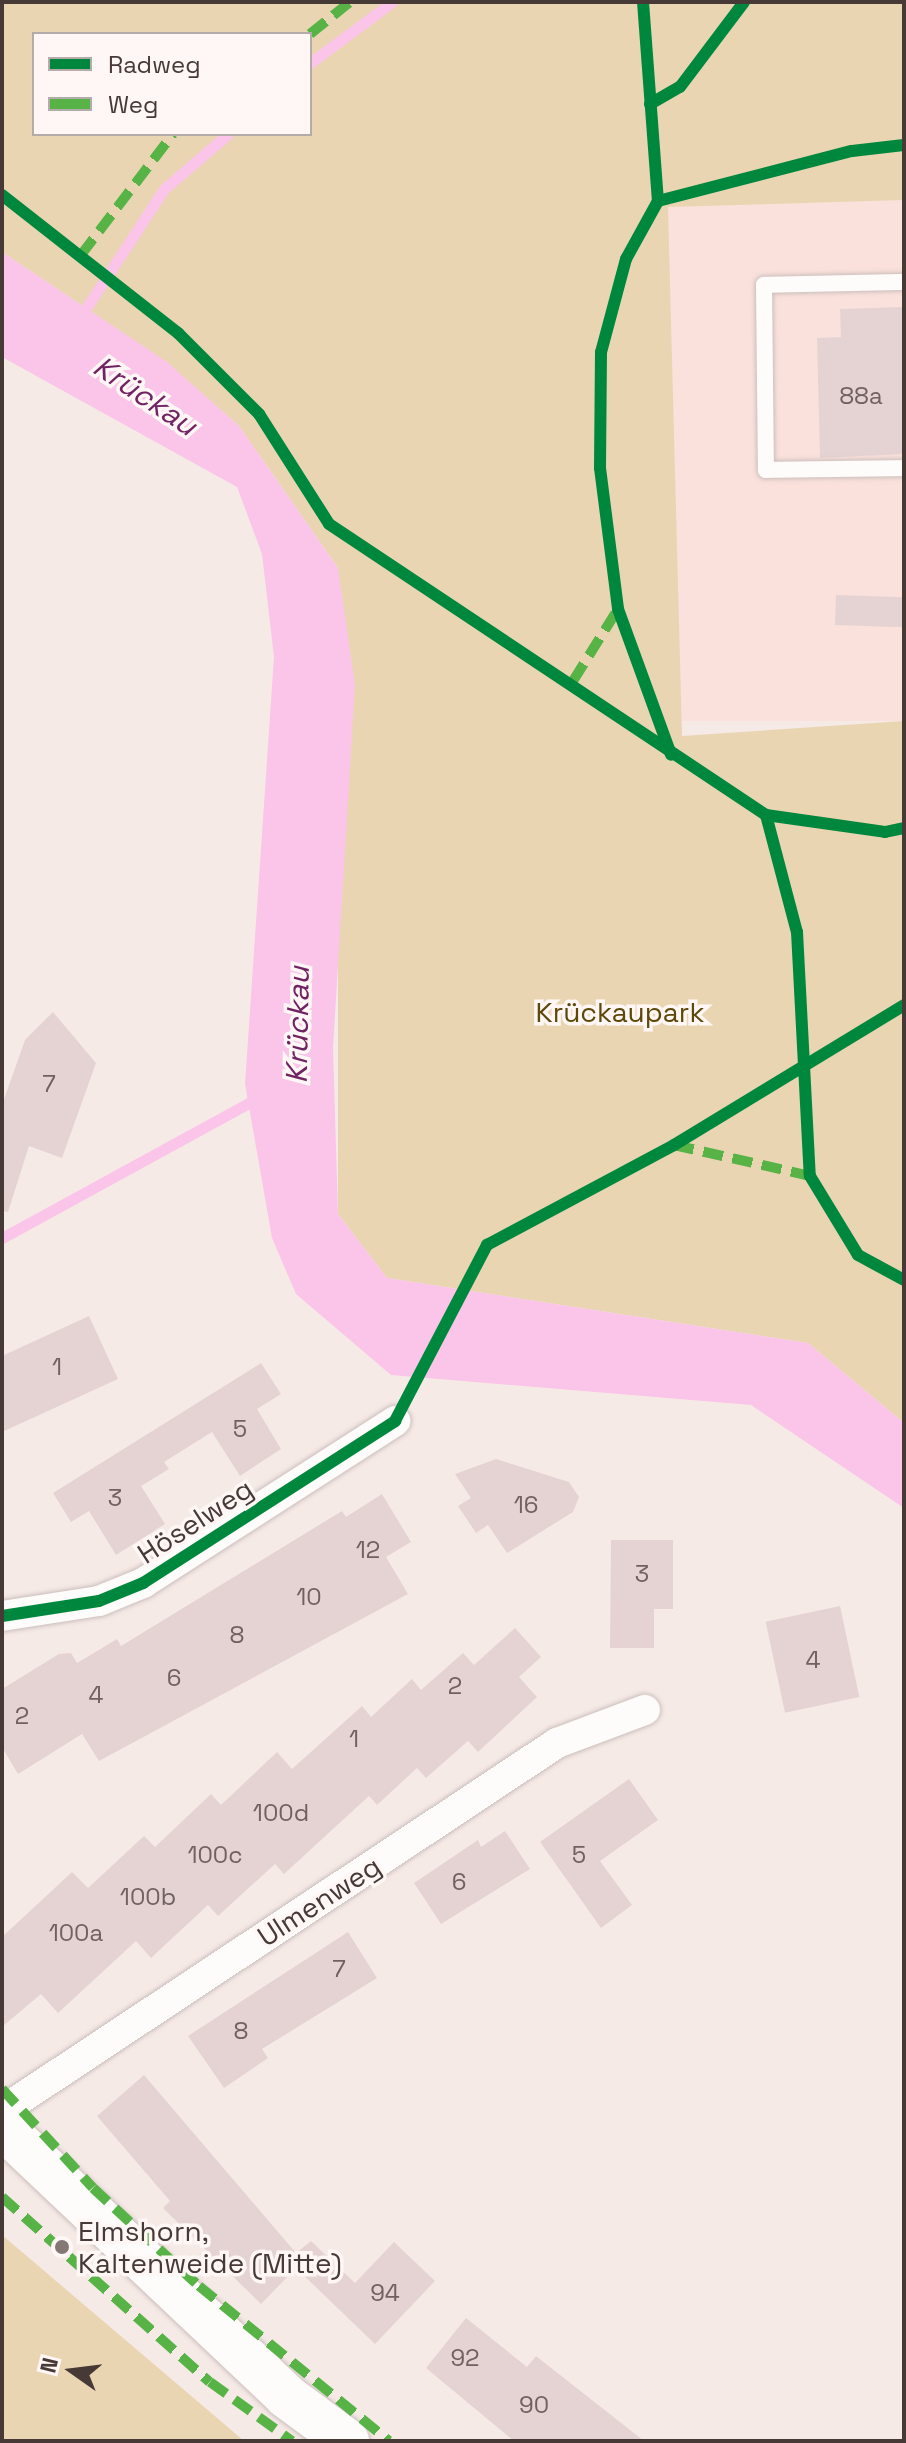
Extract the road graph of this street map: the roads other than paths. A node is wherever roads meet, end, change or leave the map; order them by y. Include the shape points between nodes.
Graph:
1 (904, 282) edge
2 (904, 468) edge
3 (395, 1421) dead end
4 (2, 1616) edge
5 (645, 1710) dead end
6 (2, 2111) edge
7 (2, 2127) edge
8 (347, 2441) edge

1 - 2 lane via 764,285 766,470
3 - 4 street, Höselweg via 143,1583 99,1601
5 - 6 street, Ulmenweg via 557,1743
7 - 8 main road via 286,2396

